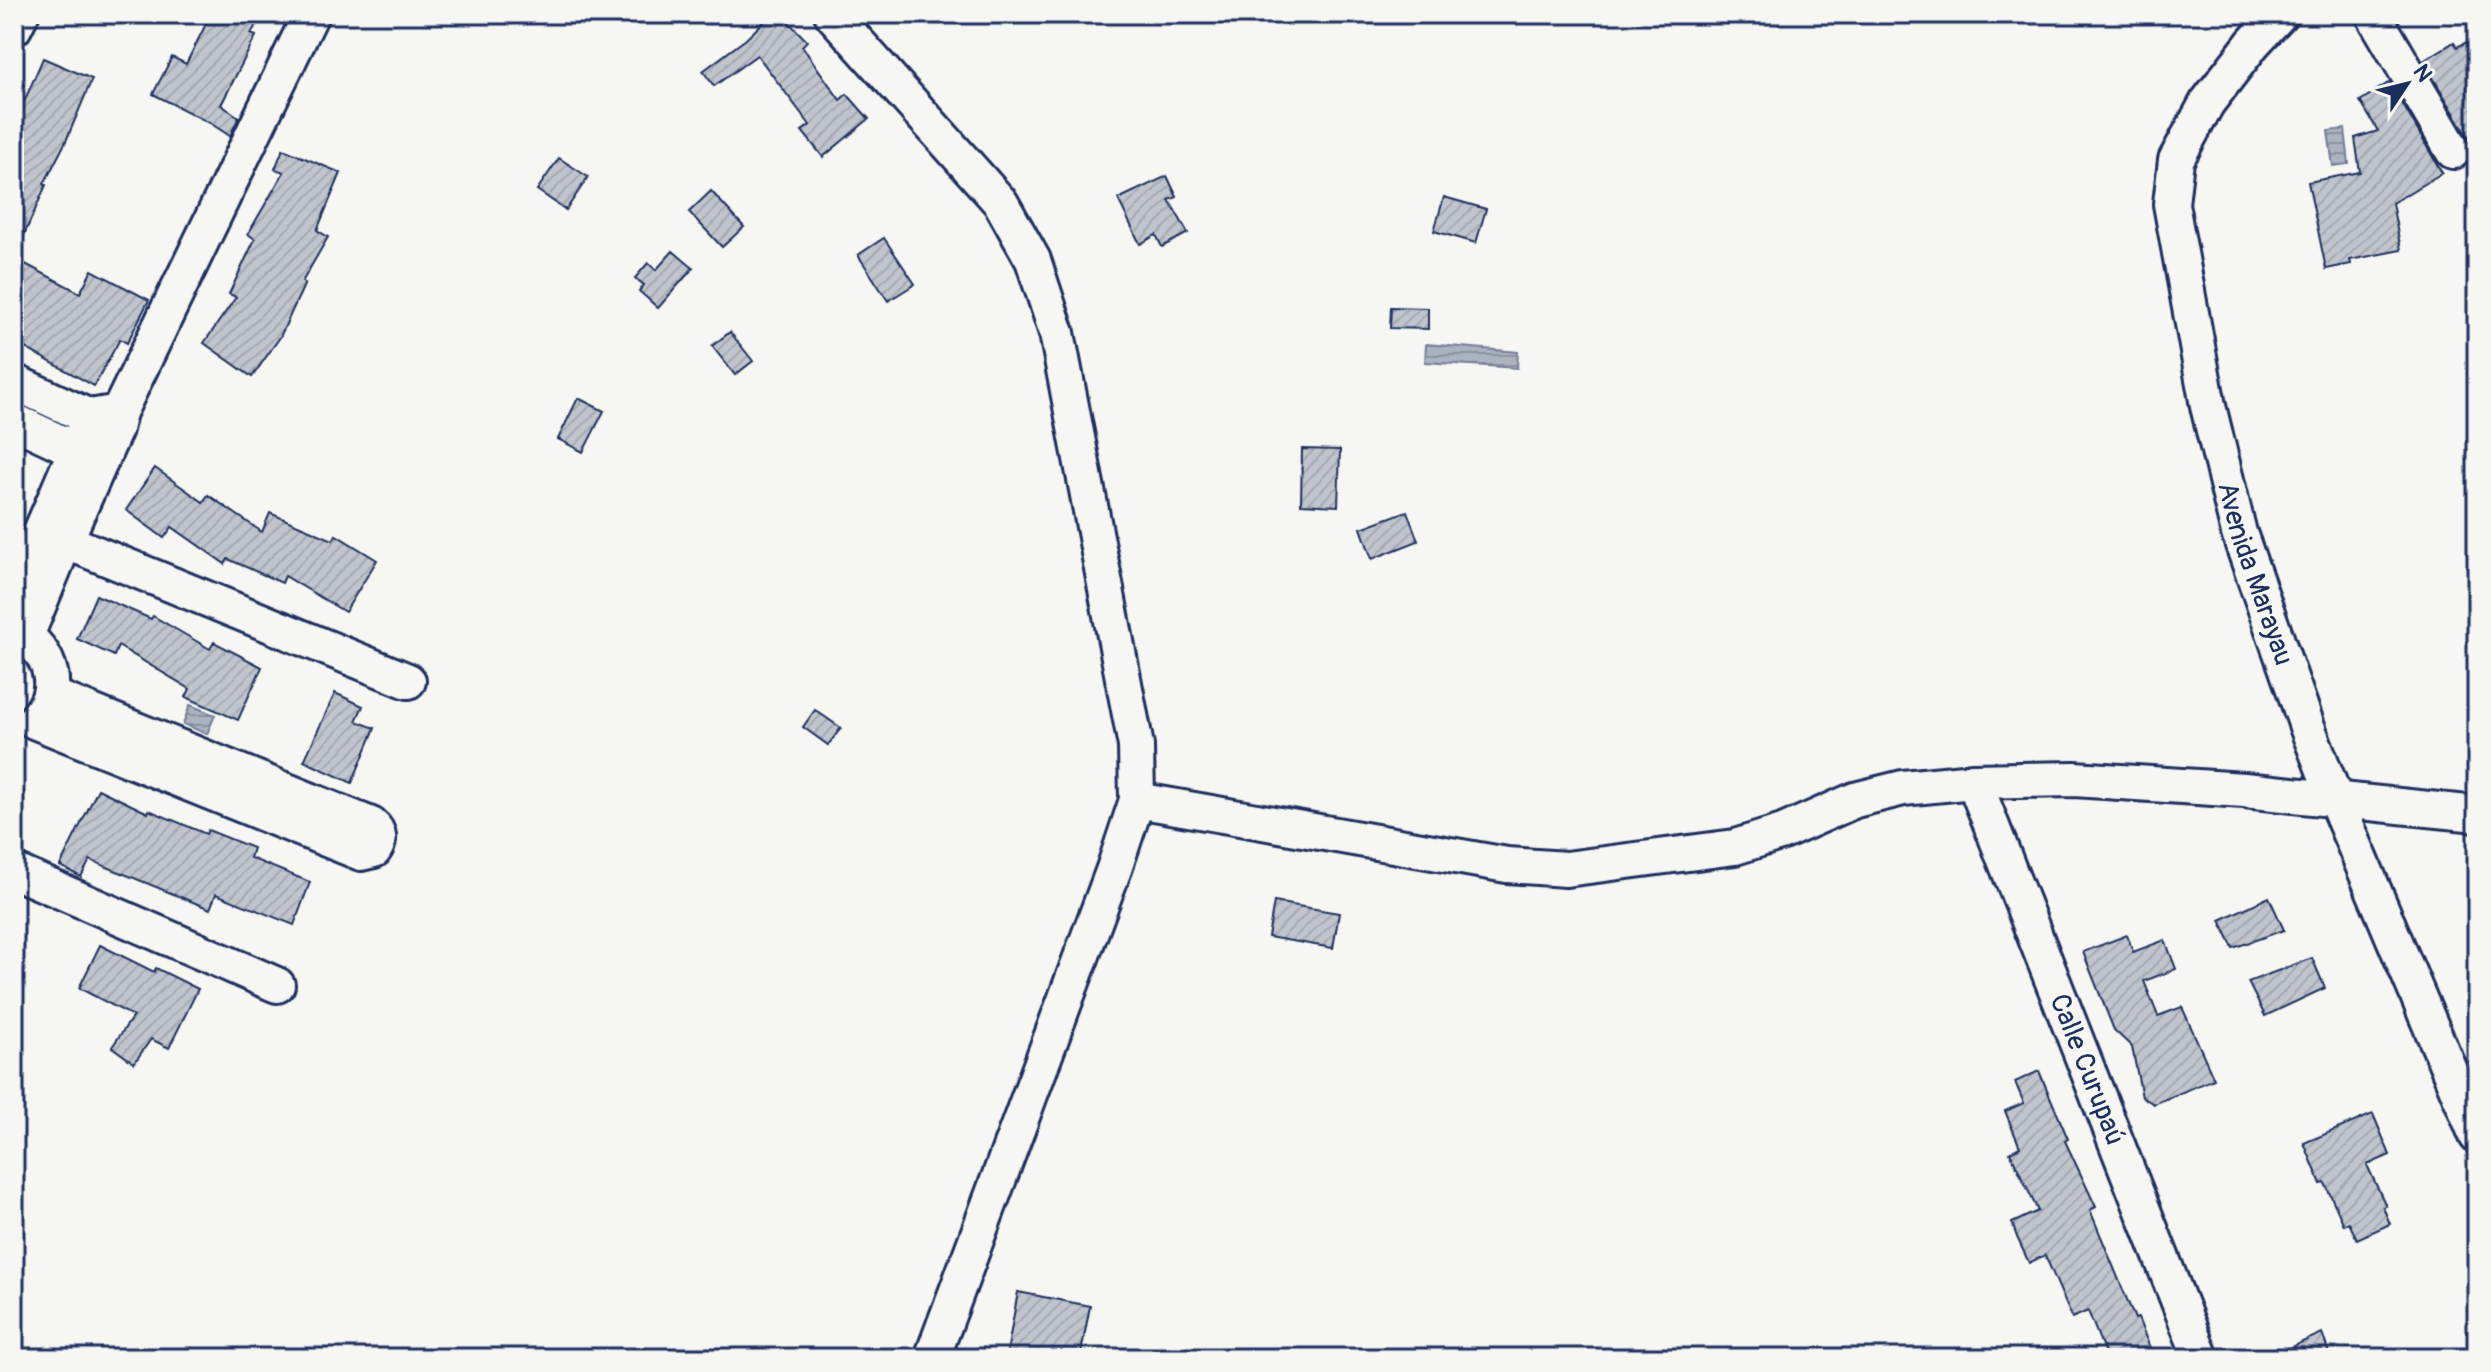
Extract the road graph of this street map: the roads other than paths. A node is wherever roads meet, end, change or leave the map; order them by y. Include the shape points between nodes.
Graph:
1 (21, 14) edge
2 (311, 14) edge
3 (832, 14) edge
4 (2280, 14) edge
5 (2373, 14) edge
6 (14, 28) edge
7 (2453, 151) dead end
8 (14, 382) edge
9 (108, 419) junction
10 (14, 421) edge
11 (88, 456) junction
12 (65, 541) junction
13 (14, 595) edge
14 (20, 633) edge
15 (408, 681) dead end
16 (33, 716) edge
17 (1974, 781) junction
18 (1137, 800) junction
19 (2336, 801) junction
20 (2477, 814) edge
21 (14, 871) edge
22 (277, 985) dead end
23 (2477, 1136) edge
24 (932, 1358) edge
25 (2201, 1358) edge

1 - 6 street
2 - 9 street
3 - 18 street via 1001,203 1033,260 1060,349 1136,746
4 - 19 street, Avenida Marayau via 2207,103 2176,160 2171,204 2208,406 2239,533
5 - 7 street
8 - 9 street
9 - 11 street
10 - 11 street
11 - 12 street
11 - 13 street
12 - 14 street
12 - 15 street
14 - 16 street via 39,647 51,678
16 - 16 street via 361,853 374,850 379,841 371,825
17 - 18 street via 1903,788 1855,800 1735,847 1566,869 1507,865
17 - 19 street via 2074,779
17 - 25 street, Calle Curupaú
18 - 24 street
19 - 20 street
19 - 23 street, Avenida Marayau
21 - 22 street

